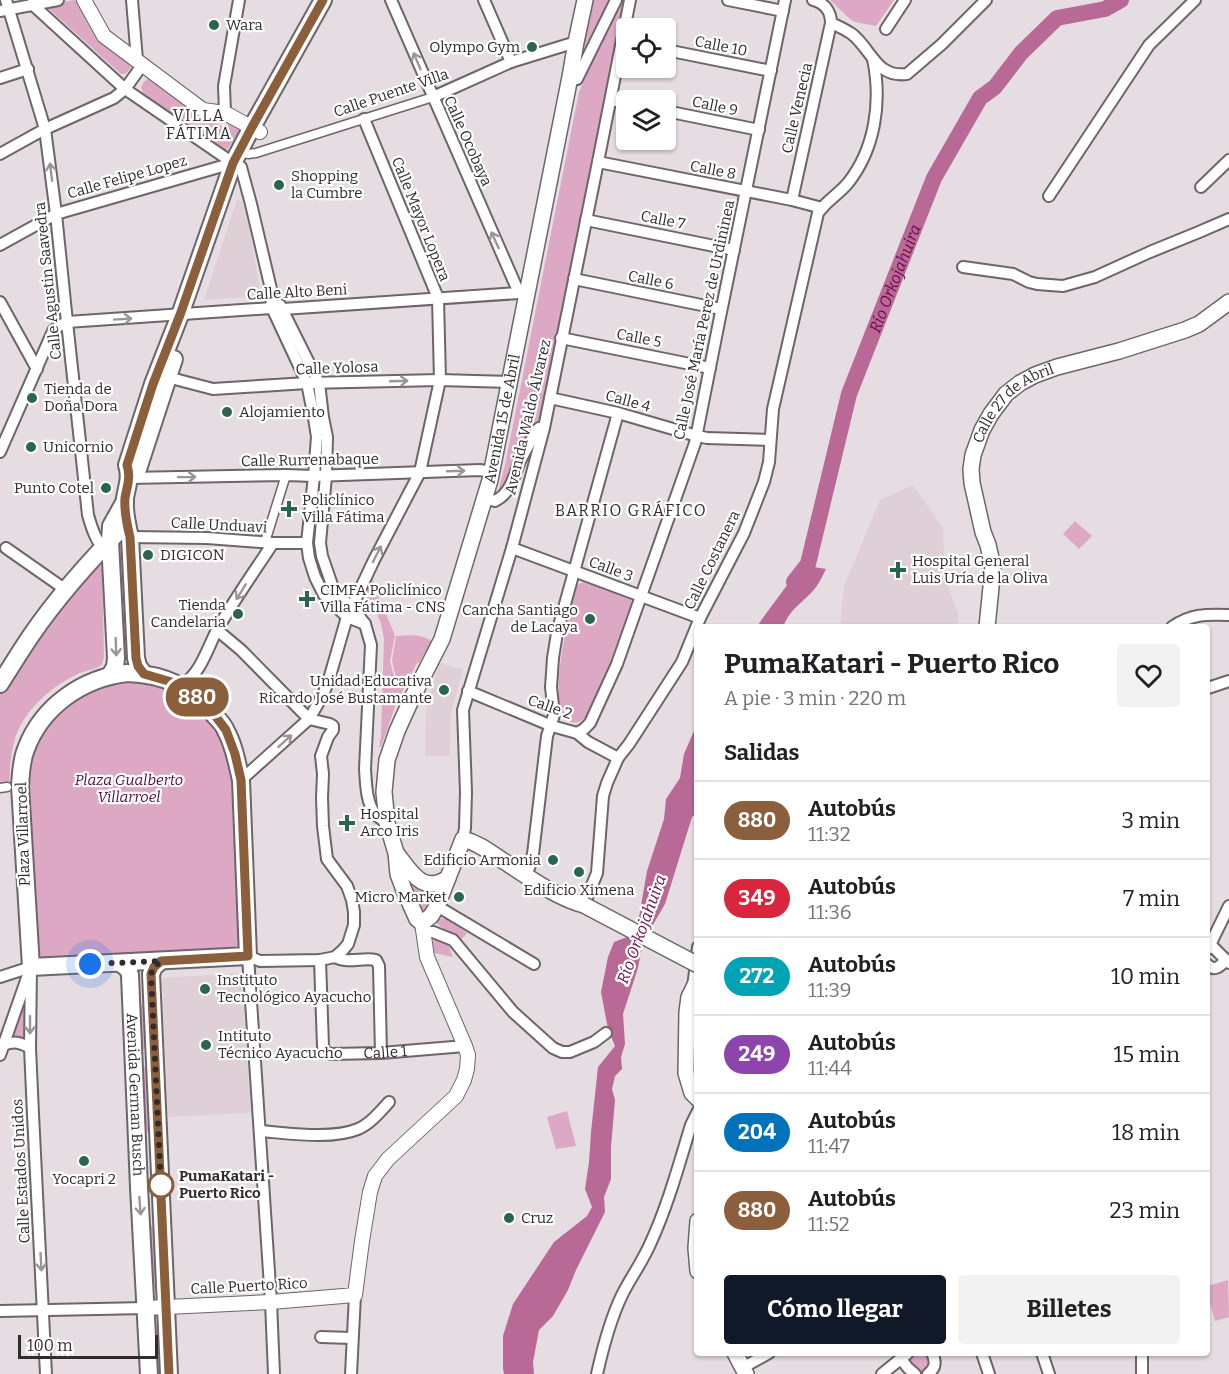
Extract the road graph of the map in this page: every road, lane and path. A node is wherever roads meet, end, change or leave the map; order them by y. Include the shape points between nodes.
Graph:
1 (58, 0) edge
2 (84, 0) edge
3 (132, 0) edge
4 (239, 0) edge
5 (323, 0) edge
6 (334, 0) edge
7 (391, 0) edge
8 (484, 0) edge
9 (584, 0) edge
10 (616, 0) edge
11 (630, 0) edge
12 (728, 0) edge
13 (813, 0) edge
14 (905, 0) edge
15 (986, 0) edge
16 (1195, 0) edge
17 (32, 4) junction
18 (784, 5) edge
19 (5, 6) edge
20 (627, 18) edge
21 (831, 23) junction
22 (885, 29) dead end
23 (576, 42) junction
24 (676, 52) edge
25 (873, 59) junction
26 (140, 62) junction
27 (511, 62) junction
28 (28, 69) junction
29 (771, 71) junction
30 (570, 77) junction
31 (616, 77) edge
32 (0, 78) edge
33 (125, 88) junction
34 (433, 97) junction
35 (611, 100) junction
36 (616, 101) edge
37 (225, 113) junction
38 (676, 113) edge
39 (364, 119) junction
40 (45, 129) junction
41 (256, 129) junction
42 (759, 130) junction
43 (0, 154) edge
44 (1229, 160) edge
45 (241, 161) junction
46 (598, 162) junction
47 (1201, 187) dead end
48 (746, 192) junction
49 (1049, 196) dead end
50 (792, 200) junction
51 (822, 208) junction
52 (56, 214) junction
53 (1229, 219) edge
54 (586, 220) junction
55 (0, 245) edge
56 (734, 250) junction
57 (963, 267) dead end
58 (574, 279) junction
59 (524, 291) junction
60 (438, 298) junction
61 (0, 302) edge
62 (1229, 302) edge
63 (278, 308) junction
64 (722, 309) junction
65 (186, 314) junction
66 (67, 322) junction
67 (561, 338) junction
68 (710, 368) junction
69 (37, 369) junction
70 (167, 377) junction
71 (440, 380) junction
72 (510, 382) junction
73 (307, 383) junction
74 (319, 383) junction
75 (550, 398) junction
76 (618, 413) junction
77 (544, 428) junction
78 (697, 436) junction
79 (770, 440) junction
80 (0, 452) edge
81 (420, 472) junction
82 (491, 472) junction
83 (286, 475) junction
84 (129, 476) junction
85 (320, 476) junction
86 (485, 498) junction
87 (113, 539) junction
88 (269, 543) junction
89 (307, 543) junction
90 (6, 548) dead end
91 (512, 548) junction
92 (574, 572) junction
93 (63, 587) junction
94 (641, 596) junction
95 (133, 604) junction
96 (114, 605) junction
97 (349, 612) junction
98 (1229, 615) edge
99 (700, 618) junction
100 (698, 624) edge
101 (987, 624) edge
102 (1176, 624) edge
103 (217, 630) junction
104 (694, 633) edge
105 (0, 667) edge
106 (144, 674) junction
107 (110, 675) junction
108 (1229, 681) edge
109 (0, 684) edge
110 (182, 685) junction
111 (1210, 687) edge
112 (468, 692) junction
113 (309, 719) junction
114 (552, 726) junction
115 (577, 733) junction
116 (618, 758) junction
117 (241, 780) junction
118 (387, 823) junction
119 (463, 839) junction
120 (396, 853) junction
121 (524, 875) junction
122 (448, 878) junction
123 (584, 905) junction
124 (436, 906) junction
125 (1229, 906) edge
126 (423, 927) junction
127 (1210, 944) edge
128 (1210, 947) edge
129 (248, 956) junction
130 (335, 957) junction
131 (320, 960) junction
132 (161, 961) junction
133 (694, 962) edge
134 (120, 963) junction
135 (534, 963) dead end
136 (1226, 965) edge
137 (31, 967) junction
138 (1210, 967) edge
139 (0, 977) edge
140 (694, 991) edge
141 (606, 1033) dead end
142 (465, 1046) junction
143 (30, 1048) junction
144 (1, 1050) edge
145 (381, 1053) junction
146 (694, 1095) edge
147 (389, 1102) dead end
148 (694, 1119) edge
149 (260, 1131) junction
150 (355, 1295) junction
151 (271, 1302) junction
152 (166, 1307) junction
153 (146, 1308) junction
154 (0, 1311) edge
155 (43, 1311) junction
156 (321, 1337) dead end
157 (352, 1338) junction
158 (737, 1356) edge
159 (765, 1356) edge
160 (905, 1356) edge
161 (906, 1356) edge
162 (933, 1356) edge
163 (983, 1356) edge
164 (1043, 1356) edge
165 (1142, 1356) edge
166 (745, 1371) edge
167 (46, 1374) edge
168 (149, 1374) edge
169 (169, 1374) edge
170 (274, 1374) edge
171 (351, 1374) edge
172 (597, 1374) edge
173 (882, 1374) edge
174 (915, 1374) edge
175 (929, 1374) edge
176 (989, 1374) edge
177 (1049, 1374) edge
178 (1142, 1374) edge

1 - 17 street
2 - 26 street via 104,36
3 - 26 street
4 - 37 street via 224,86
5 - 41 main road
6 - 41 main road
34 -> 7 street, Calle Ocobaya
8 - 27 street
9 - 23 main road, Avenida 15 de Abril
10 - 30 street via 577,79
11 - 20 street, Avenida Waldo Álvarez
12 - 18 street
13 - 21 street via 828,10
14 - 22 street
15 - 25 street via 907,74 892,74
16 - 49 street via 1149,45
17 - 19 street
17 - 33 street
18 - 29 street, Calle José María Perez de Urdininea
19 - 28 street, Calle Agustin Saavedra
21 - 25 street via 852,34
21 - 50 street, Calle Venecia
23 - 27 street, Calle Puente Villa
23 - 30 main road, Avenida 15 de Abril
24 - 29 street, Calle 10
25 - 51 street via 877,85 875,113 863,161 848,183
26 - 33 street
26 - 37 street via 203,110
27 - 34 street, Calle Puente Villa
28 - 32 street
28 - 40 street, Calle Agustin Saavedra
29 - 42 street, Calle José María Perez de Urdininea
30 - 59 main road, Avenida 15 de Abril
31 - 35 street, Avenida Waldo Álvarez
33 - 40 street via 114,99
33 - 45 street
34 - 39 street, Calle Puente Villa
59 -> 34 street, Calle Ocobaya
35 - 36 street
35 - 46 street, Avenida Waldo Álvarez
37 - 41 street
38 - 42 street, Calle 9
39 - 45 street, Calle Puente Villa
39 - 60 street, Calle Mayor Lopera
40 - 43 street
52 -> 40 street, Calle Agustin Saavedra
41 - 45 main road
42 - 48 street, Calle José María Perez de Urdininea
44 - 47 street
45 - 52 street, Calle Felipe Lopez
45 - 63 street
45 - 65 main road
46 - 48 street, Calle 8
46 - 54 street, Avenida Waldo Álvarez
48 - 50 street, Calle 8
48 - 56 street, Calle José María Perez de Urdininea
50 - 51 street, Calle 8
51 - 79 street, Calle Costanera via 772,409
52 - 55 street, Calle Felipe Lopez
52 - 66 street, Calle Agustin Saavedra
53 - 57 street via 1095,277 1063,286
54 - 56 street, Calle 7
54 - 58 street, Avenida Waldo Álvarez
56 - 64 street, Calle José María Perez de Urdininea
58 - 64 street, Calle 6
58 - 67 street, Avenida Waldo Álvarez
59 - 60 street, Calle Alto Beni
59 - 72 main road, Avenida 15 de Abril
60 - 63 street, Calle Alto Beni
60 - 71 street, Calle Mayor Lopera
61 - 69 street
62 - 101 main road, Calle 27 de Abril via 1185,330 1035,375 1006,394 982,430 970,469 993,567
63 - 65 street, Calle Alto Beni
63 - 73 street
63 - 74 street
64 - 68 street, Calle José María Perez de Urdininea
66 -> 65 street, Calle Alto Beni
65 - 70 main road
65 - 84 main road via 153,384 127,465
66 - 69 street via 53,332
66 - 87 street, Calle Agustin Saavedra via 88,515 91,528
67 - 68 street, Calle 5
67 - 75 street, Avenida Waldo Álvarez
68 - 78 street, Calle José María Perez de Urdininea
69 - 80 street
70 - 73 street, Calle Yolosa via 213,389
70 - 84 main road via 138,469
71 - 72 street, Calle Yolosa
74 -> 71 street, Calle Yolosa
71 - 81 street, Calle Mayor Lopera
72 - 82 main road, Avenida 15 de Abril
73 - 74 street, Calle Yolosa
73 - 85 street
74 - 85 street via 327,437
75 - 76 street, Calle 4
75 - 77 street, Avenida Waldo Álvarez
76 - 78 street, Calle 4
76 - 92 street
77 - 86 street via 536,431 505,495 495,501
77 - 91 street, Avenida Waldo Álvarez
78 - 79 street, Calle 4
78 - 94 street, Calle José María Perez de Urdininea
79 - 99 street, Calle Costanera via 764,482 744,533
81 -> 82 street, Calle Rurrenabaque
81 - 85 street, Calle Rurrenabaque
97 -> 81 street, Calle Mayor Lopera
82 - 86 main road, Avenida 15 de Abril
84 -> 83 street, Calle Rurrenabaque
83 - 85 street, Calle Rurrenabaque
83 - 88 street
84 - 87 main road
85 - 89 street
85 - 97 street via 322,556 332,585
86 - 118 main road, Avenida 15 de Abril via 442,639 387,760
87 - 88 street, Calle Unduavi via 207,538
87 - 93 main road
87 - 95 main road
87 - 96 main road
88 - 89 street, Calle Unduavi
88 -> 103 street
89 - 97 street via 324,595
90 - 93 street
91 - 92 street, Calle 3
91 - 112 street, Avenida Waldo Álvarez
92 - 94 street, Calle 3
92 - 114 street via 556,633
93 - 105 main road via 19,637
93 - 109 main road
94 - 99 street, Calle 3
94 - 115 street, Calle José María Perez de Urdininea via 617,664 590,723
95 - 96 main road
95 - 106 main road via 136,658
96 -> 107 main road via 116,658
97 - 113 street, Calle Mayor Lopera via 330,676
97 - 118 street via 365,624 371,645 366,783 375,814
98 - 102 street via 1201,615
99 - 100 street, Calle Costanera
103 - 110 street via 196,671
103 - 113 street
104 - 116 street, Calle Costanera via 682,662
106 - 107 main road, Plaza Villarroel
106 - 110 main road, Plaza Villarroel
107 - 137 main road, Plaza Villarroel via 59,701 35,730 21,767
108 - 111 street
110 - 117 main road, Plaza Villarroel via 210,709 226,730
112 - 114 street, Calle 2
112 - 119 street, Avenida Waldo Álvarez via 463,710
117 -> 113 street, Calle Mayor Lopera
113 - 130 street via 333,726 321,756 323,826 327,859 347,886 354,912 348,944
114 - 115 street, Calle 2
114 - 121 street via 547,736 533,854
115 - 116 street, Calle 2
116 - 123 street, Calle Costanera via 603,796 597,873
117 - 129 main road, Plaza Villarroel
118 - 120 main road, Avenida 15 de Abril
119 - 121 main road via 486,849
119 - 122 main road
120 - 122 main road via 413,875 425,883 436,884
120 - 126 main road, Avenida 15 de Abril via 398,874
121 - 123 main road
122 - 124 main road
123 - 133 main road, bridge
124 - 126 main road
124 - 135 street
125 - 127 street
126 - 141 street via 453,940 513,1012 553,1048 570,1052
126 - 142 street via 427,957
128 - 136 street
129 - 131 street via 260,961
129 - 132 main road
129 - 149 street
130 - 131 street
130 - 145 street via 369,958 379,966
131 - 145 street, Calle 1 via 325,1052
132 - 134 main road
132 - 152 main road, Avenida German Busch via 151,974
134 - 137 main road
134 -> 153 main road, Avenida German Busch via 130,975
136 - 138 street
137 - 139 street
137 -> 143 street, Calle Estados Unidos
137 - 144 street
140 - 146 main road via 687,1012 686,1073
142 - 145 street, Calle 1
142 - 150 street via 467,1068 456,1095 375,1176
143 - 144 street via 16,1042
143 -> 155 street, Calle Estados Unidos
147 - 149 street via 370,1122 342,1134
148 - 172 street via 657,1229 612,1319
149 - 151 street
150 - 151 street, Calle Puerto Rico
150 - 157 street
151 - 152 street, Calle Puerto Rico
151 - 170 street
152 - 153 street, Calle Puerto Rico
152 - 169 main road, Avenida German Busch
153 - 155 street, Calle Puerto Rico
153 - 168 main road, Avenida German Busch
154 - 155 street, Calle Puerto Rico
155 - 167 street, Calle Estados Unidos
156 - 157 street
157 - 171 street
158 - 166 main road
159 - 166 street
160 - 173 street
161 - 174 street via 908,1368
162 - 175 street via 935,1365
163 - 176 street
164 - 177 street
165 - 178 street

